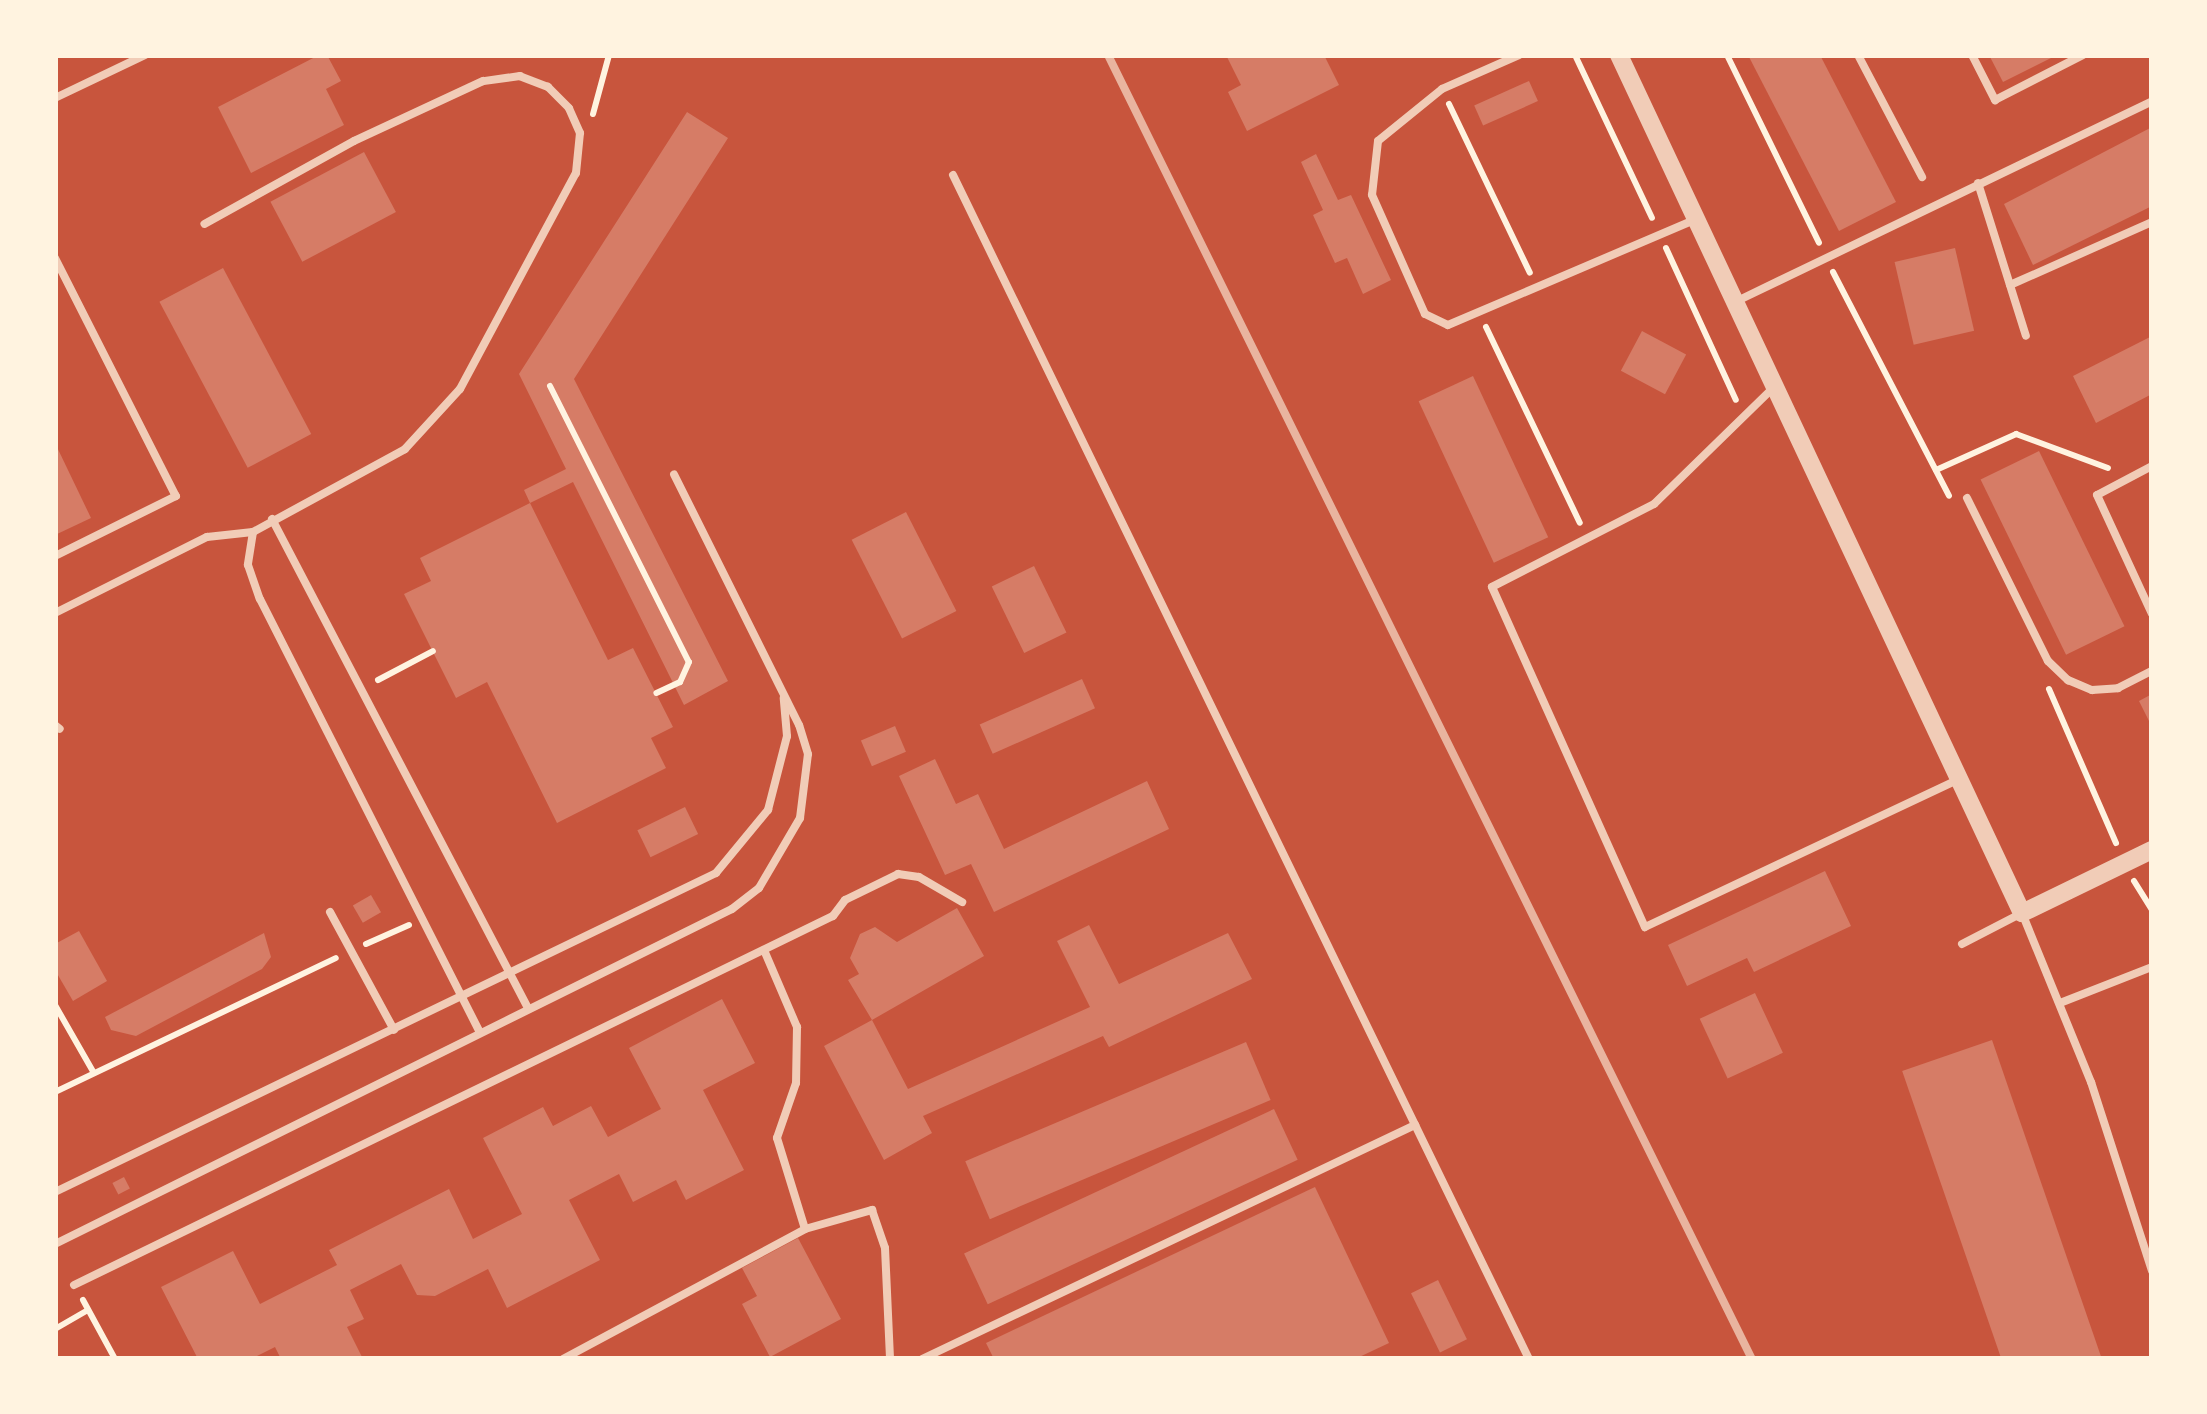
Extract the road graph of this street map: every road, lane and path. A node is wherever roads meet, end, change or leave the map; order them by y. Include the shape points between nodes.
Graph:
1 (145, 55) edge
2 (1518, 55) edge
3 (1619, 55) edge
4 (1727, 55) edge
5 (1858, 55) edge
6 (1972, 55) edge
7 (2083, 55) edge
8 (1442, 89) junction
9 (55, 98) edge
10 (2152, 101) edge
11 (954, 175) dead end
12 (1922, 176) dead end
13 (1978, 184) junction
14 (1694, 220) junction
15 (2152, 222) edge
16 (204, 224) dead end
17 (1825, 256) junction
18 (55, 258) edge
19 (2010, 285) junction
20 (1537, 288) junction
21 (1733, 303) junction
22 (1480, 312) junction
23 (2026, 336) dead end
24 (550, 386) dead end
25 (1773, 388) junction
26 (2152, 466) edge
27 (1936, 470) junction
28 (674, 474) dead end
29 (2132, 476) junction
30 (1966, 498) dead end
31 (1953, 503) dead end
32 (272, 519) junction
33 (252, 532) junction
34 (1587, 538) junction
35 (55, 556) edge
36 (55, 613) edge
37 (2152, 614) edge
38 (433, 652) dead end
39 (2152, 670) edge
40 (372, 683) dead end
41 (2047, 685) dead end
42 (656, 693) dead end
43 (784, 693) junction
44 (1958, 780) junction
45 (2152, 850) edge
46 (2125, 863) junction
47 (962, 902) dead end
48 (2152, 910) edge
49 (330, 912) dead end
50 (2022, 913) junction
51 (422, 920) junction
52 (1962, 944) dead end
53 (764, 950) junction
54 (351, 951) junction
55 (2152, 967) edge
56 (511, 974) junction
57 (462, 998) junction
58 (2060, 1003) junction
59 (55, 1005) edge
60 (528, 1008) junction
61 (394, 1030) junction
62 (480, 1032) junction
63 (94, 1073) junction
64 (55, 1092) edge
65 (1415, 1125) junction
66 (55, 1192) edge
67 (804, 1228) junction
68 (55, 1244) edge
69 (2152, 1271) edge
70 (74, 1285) joint
71 (88, 1310) junction
72 (55, 1329) edge
73 (115, 1359) edge
74 (563, 1359) edge
75 (890, 1359) edge
76 (922, 1359) edge
77 (1529, 1359) edge

1 - 9 lane
2 - 8 lane
3 - 14 street
4 - 17 path
5 - 12 lane
6 - 7 lane via 1995,100
8 - 20 path
8 - 22 lane via 1378,141 1372,195 1425,314 1448,325
10 - 13 lane
11 - 65 lane
13 - 17 lane
13 - 19 lane
14 - 20 lane
14 - 21 street
15 - 19 lane
16 - 32 lane via 483,80 520,76 548,87 569,108 580,133 576,173 441,415 405,449
17 - 21 lane
17 - 27 path
18 - 35 lane via 176,496
19 - 23 lane
20 - 22 lane
21 - 25 street
22 - 34 path
24 - 42 path via 689,662 680,682
25 - 34 lane via 1654,504
25 - 44 street
26 - 29 lane
27 - 29 path via 2016,434
27 - 31 path
28 - 43 lane
29 - 37 lane via 2097,495
30 - 39 lane via 2048,661 2068,680 2092,690 2118,688
32 - 33 lane
32 - 56 lane
33 - 36 lane via 207,537
33 - 51 lane via 248,565 260,600
34 - 44 lane via 1492,587 1645,928
38 - 40 path
41 - 46 path
43 - 56 lane via 787,736 780,775 768,810 732,861
43 - 60 lane via 808,754 808,780 784,855 759,888 732,909
44 - 50 street
45 - 46 street
46 - 48 path
46 - 50 street
47 - 53 lane via 919,877 898,874
49 - 54 lane
50 - 52 lane
50 - 58 lane
51 - 54 path
51 - 57 lane
53 - 67 lane via 797,1027 796,1083 777,1138
53 - 70 lane
54 - 61 lane
54 - 63 path
55 - 58 lane
56 - 57 lane
56 - 60 lane
57 - 61 lane
57 - 62 lane
58 - 69 lane
59 - 63 path
60 - 62 lane
61 - 66 lane
62 - 68 lane
63 - 64 path
65 - 76 lane
65 - 77 lane
67 - 74 lane
67 - 75 lane via 872,1210 885,1248
70 - 71 path
71 - 72 path
71 - 73 path

